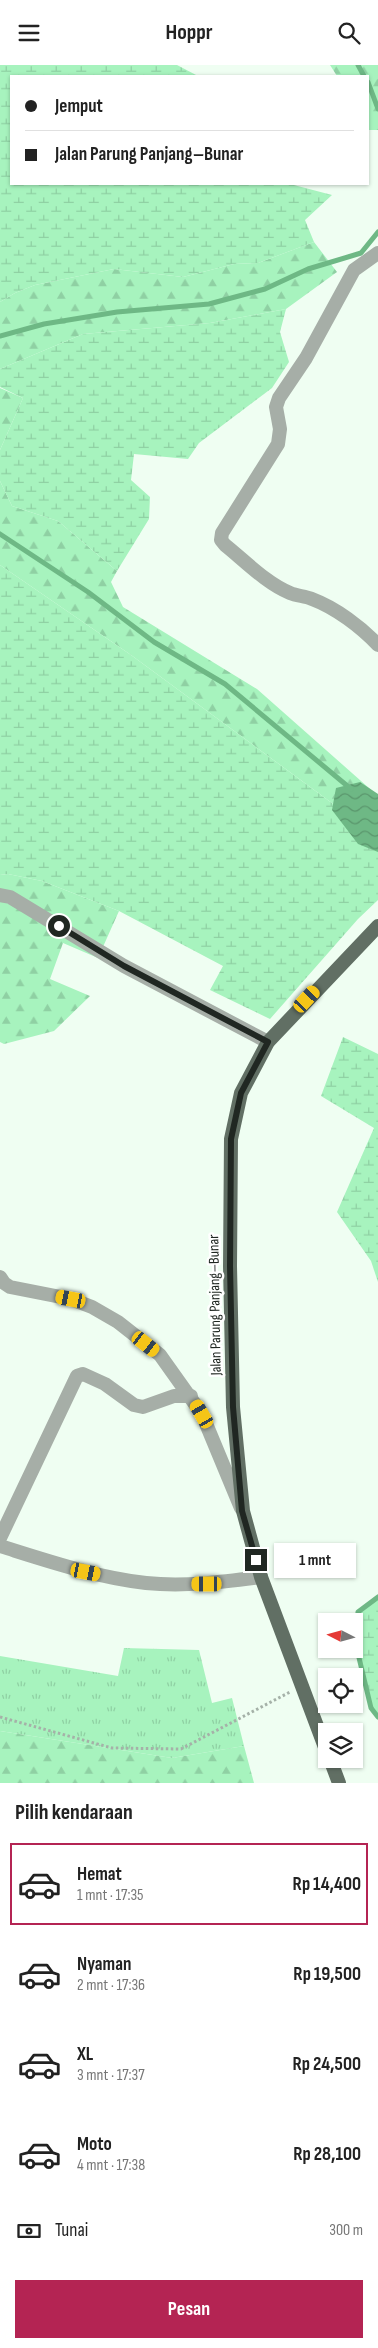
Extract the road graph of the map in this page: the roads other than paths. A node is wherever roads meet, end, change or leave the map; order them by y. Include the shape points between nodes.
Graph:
1 (378, 253) edge
2 (378, 645) edge
3 (0, 895) edge
4 (378, 926) edge
5 (268, 1042) junction
6 (0, 1277) edge
7 (191, 1396) junction
8 (242, 1511) junction
9 (0, 1538) edge
10 (0, 1546) edge
11 (261, 1577) junction
12 (318, 1729) edge
13 (333, 1768) edge
14 (339, 1783) edge

1 - 2 street via 354,270 306,357 279,398 276,407 280,429 278,444 221,539 278,586 290,594 313,599 348,619
3 - 5 street via 10,897 124,966
4 - 5 main road, Jalan Parung Panjang–Bunar
5 - 8 main road, Jalan Parung Panjang–Bunar via 241,1093 231,1139 233,1407
6 - 7 street via 10,1287 71,1299 118,1322 160,1355
7 - 8 street via 202,1414
7 - 9 street via 174,1396 143,1407 134,1405 105,1384 83,1374 77,1376
8 - 11 main road, Jalan Parung Panjang–Bunar
10 - 11 street via 86,1572 147,1583 207,1584
11 - 12 main road, Jalan Parung Panjang–Bunar
13 - 14 main road

